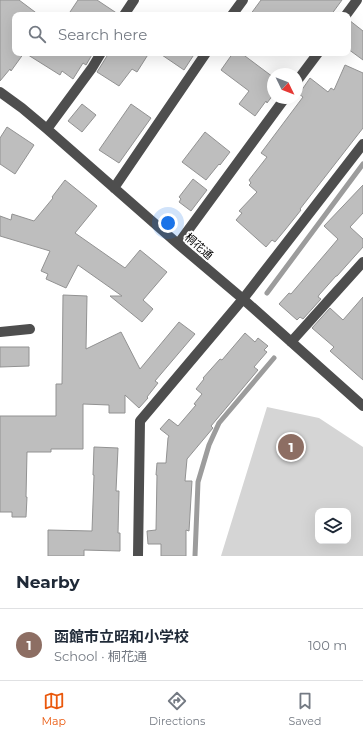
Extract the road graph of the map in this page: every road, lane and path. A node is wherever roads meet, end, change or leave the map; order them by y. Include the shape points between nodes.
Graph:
1 (134, 0) edge
2 (243, 0) edge
3 (358, 0) edge
4 (126, 12) edge
5 (234, 12) edge
6 (348, 12) edge
7 (100, 56) edge
8 (204, 56) edge
9 (316, 56) edge
10 (303, 73) edge
11 (0, 92) edge
12 (281, 104) edge
13 (48, 129) junction
14 (363, 144) edge
15 (114, 188) junction
16 (178, 244) junction
17 (363, 262) edge
18 (243, 299) junction
19 (30, 329) dead end
20 (0, 332) edge
21 (291, 342) junction
22 (363, 406) edge
23 (138, 556) edge

1 - 4 street
2 - 5 street
3 - 6 street
7 - 13 street
8 - 15 street
9 - 10 street
11 - 13 street, 桐花通
12 - 16 street
13 - 15 street, 桐花通
14 - 18 street
15 - 16 street, 桐花通
16 - 18 street, 桐花通
17 - 21 street
18 - 21 street, 桐花通
18 - 23 street via 140,421
19 - 20 street
21 - 22 street, 桐花通

